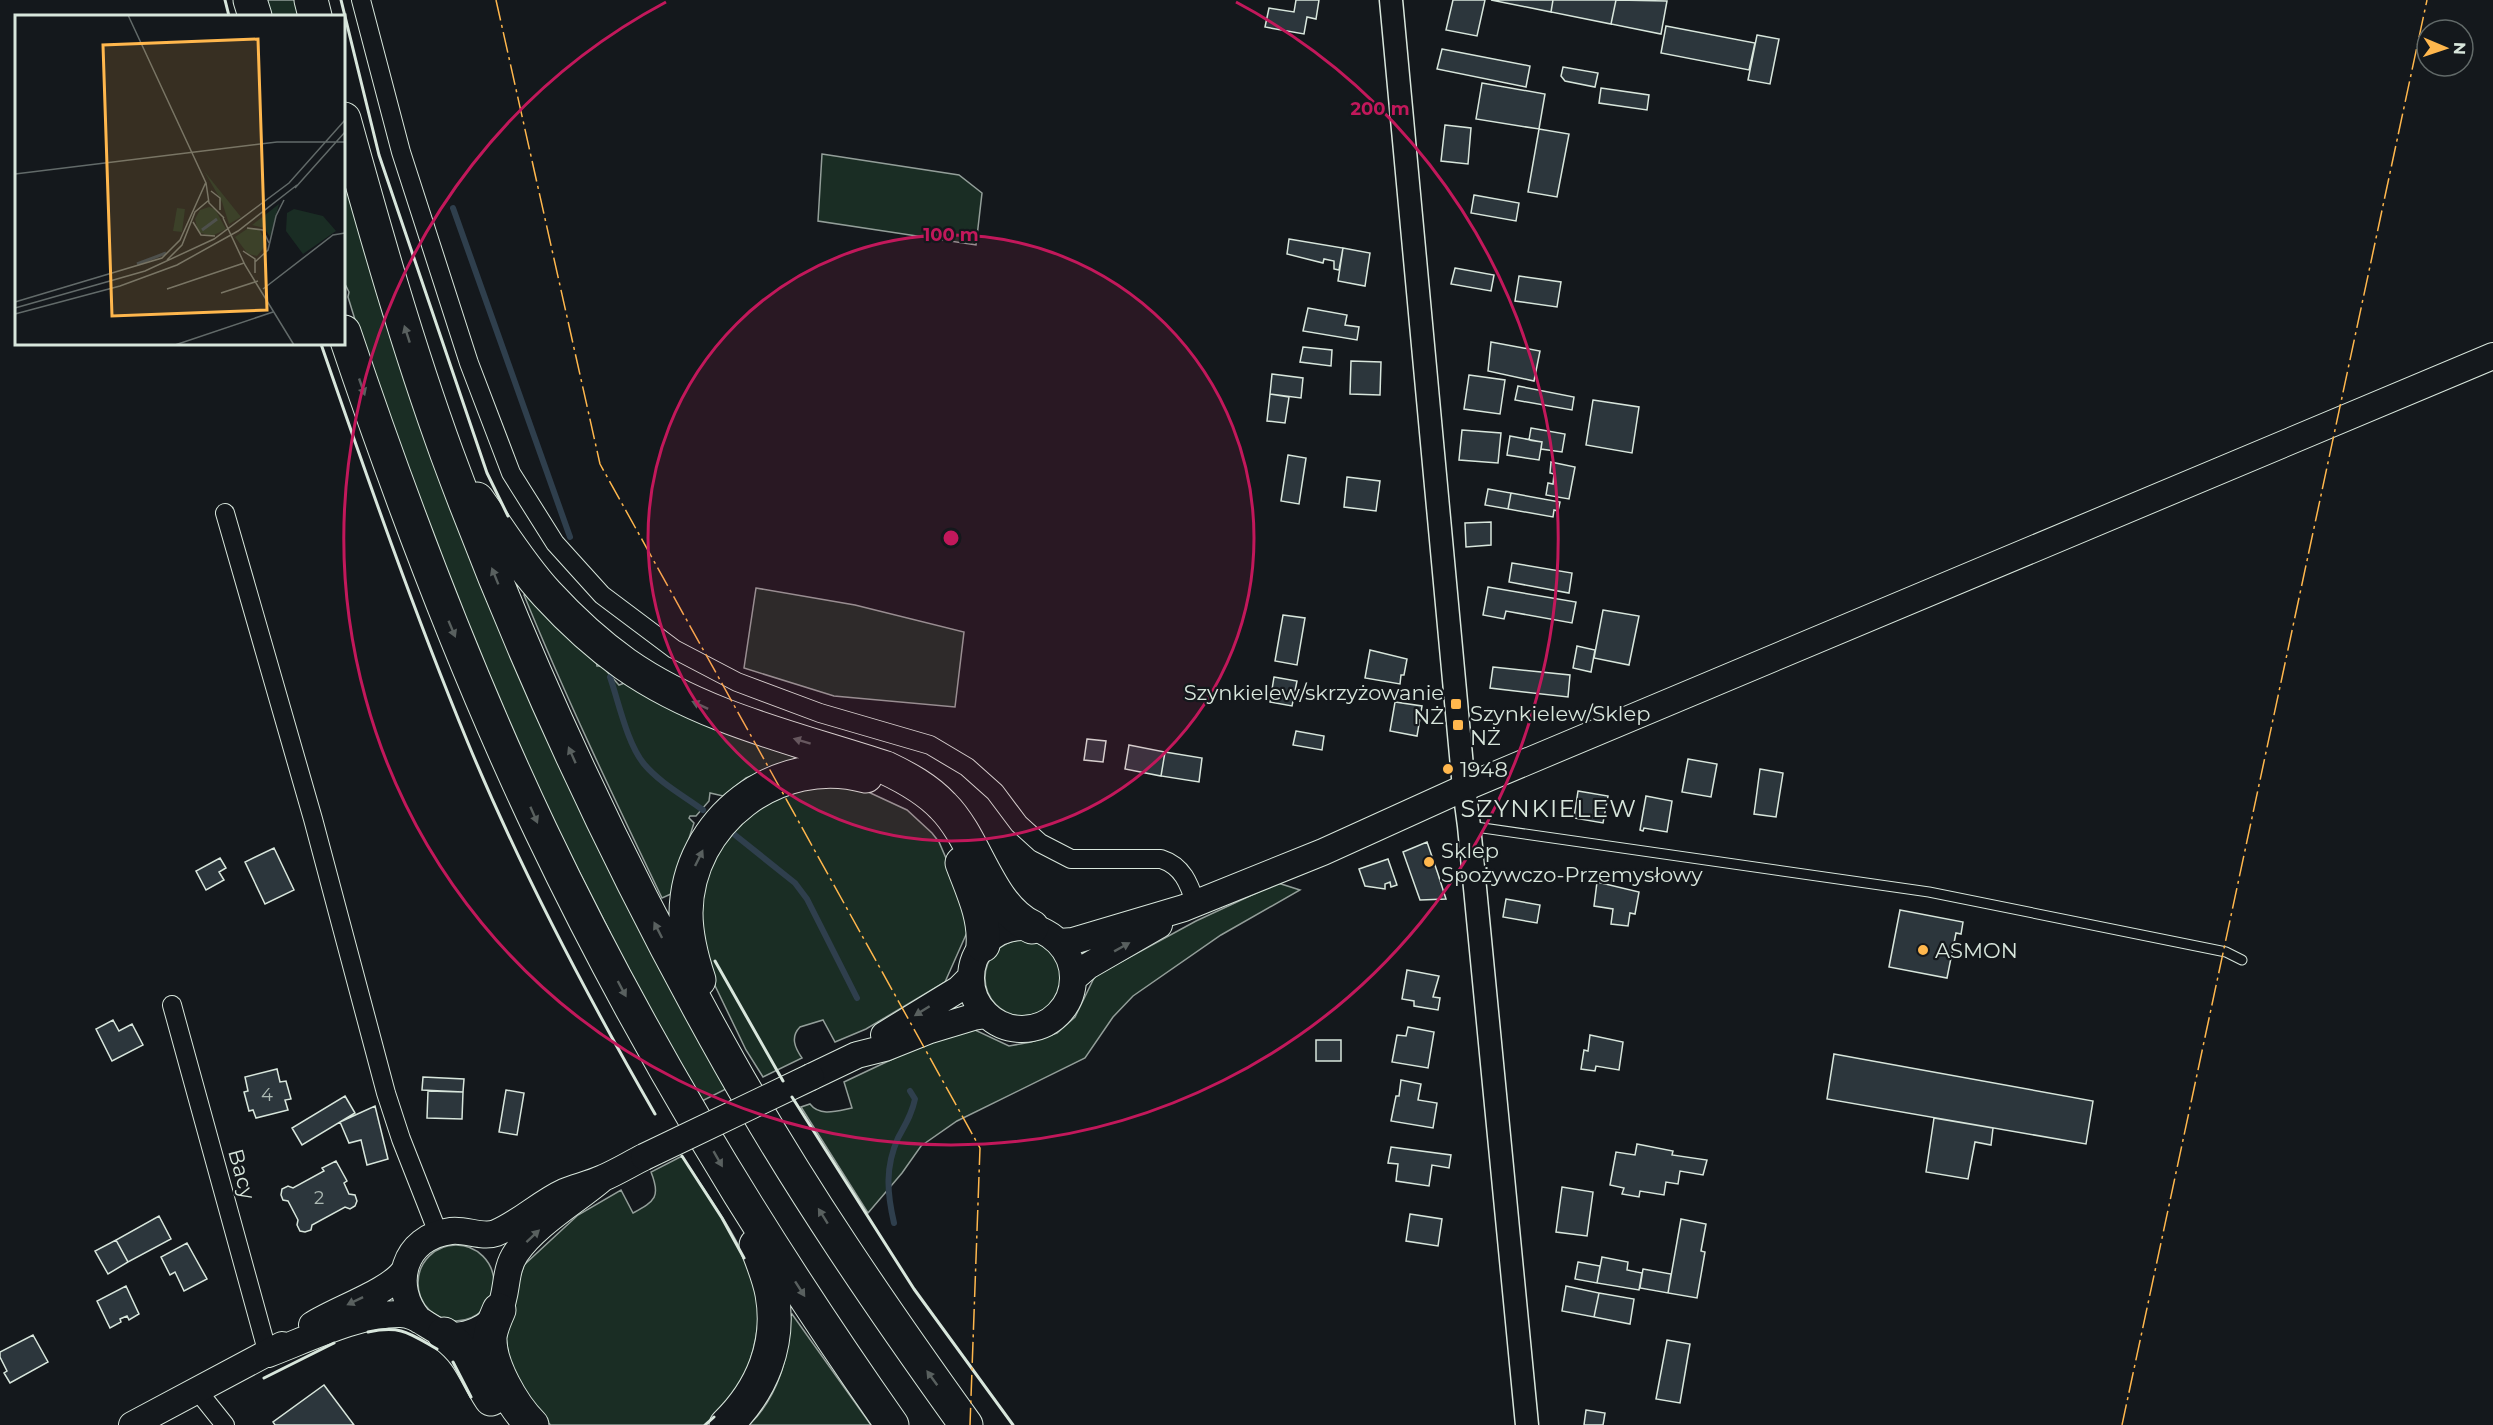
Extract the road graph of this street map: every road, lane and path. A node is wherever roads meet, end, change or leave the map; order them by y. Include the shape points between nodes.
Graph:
1 (250, 0) edge
2 (311, 0) edge
3 (361, 0) edge
4 (1391, 0) edge
5 (255, 15) edge
6 (315, 15) edge
7 (345, 122) edge
8 (345, 335) edge
9 (2493, 356) edge
10 (446, 450) junction
11 (225, 513) dead end
12 (1464, 788) junction
13 (1469, 826) junction
14 (1190, 906) junction
15 (1045, 934) junction
16 (983, 945) junction
17 (2242, 960) dead end
18 (970, 978) junction
19 (1073, 979) junction
20 (172, 1005) dead end
21 (986, 1015) junction
22 (725, 1055) junction
23 (857, 1055) junction
24 (603, 1178) junction
25 (735, 1187) junction
26 (438, 1233) junction
27 (470, 1233) junction
28 (404, 1271) junction
29 (503, 1298) junction
30 (431, 1327) junction
31 (268, 1354) junction
32 (197, 1390) junction
33 (132, 1425) edge
34 (225, 1425) edge
35 (511, 1425) edge
36 (532, 1425) edge
37 (726, 1425) edge
38 (892, 1425) edge
39 (966, 1425) edge
40 (1527, 1425) edge

1 - 5 highway
2 - 6 highway
3 - 14 street via 401,152 469,363 511,473 555,543 602,595 674,649 737,682 820,713 930,745 981,779 1019,825 1040,843 1071,859 1161,859 1174,863 1186,879
4 - 12 street
10 -> 7 highway via 401,316
8 -> 25 highway via 447,616 541,830 657,1054
9 - 12 main road
15 -> 10 highway via 1018,921 1008,911 945,807 916,783 886,768 722,715 618,658 547,594 517,557
22 -> 10 highway via 597,811 505,601
11 - 26 street via 386,1093
12 - 13 street
12 - 14 main road via 1323,852
13 - 17 lane via 1929,892 2226,952
13 - 40 street
14 - 15 main road via 1073,941
19 -> 14 main road via 1088,966
15 - 16 main road via 1016,927 993,935
15 - 19 main road via 1068,954
16 - 18 main road
22 -> 16 highway via 688,938 688,888 695,863 722,820 741,802 780,779 829,771 857,774 889,782 911,795 946,830 960,857 978,904
18 - 21 main road via 975,998
18 -> 23 main road
19 - 21 main road via 1068,1002 1058,1016 1044,1025 1012,1029
20 - 31 street, Bacy
21 - 23 main road
39 -> 22 highway via 843,1248
23 - 24 main road, bridge
24 - 27 main road via 563,1193 495,1233
29 -> 24 main road via 516,1253
25 - 37 highway via 768,1278 774,1317 769,1358 761,1378 752,1396
25 -> 38 highway
26 - 27 main road
26 - 28 main road via 416,1248
27 - 29 main road via 494,1247 502,1259 506,1272
28 - 30 main road via 404,1292 412,1312
28 -> 31 main road via 394,1282 329,1314
29 - 30 main road via 489,1323 475,1331 460,1335
29 - 36 highway via 490,1335 492,1353 507,1391
30 - 31 main road via 400,1314 374,1317
30 - 35 highway via 459,1345
31 - 32 main road
32 - 33 main road
32 - 34 street

